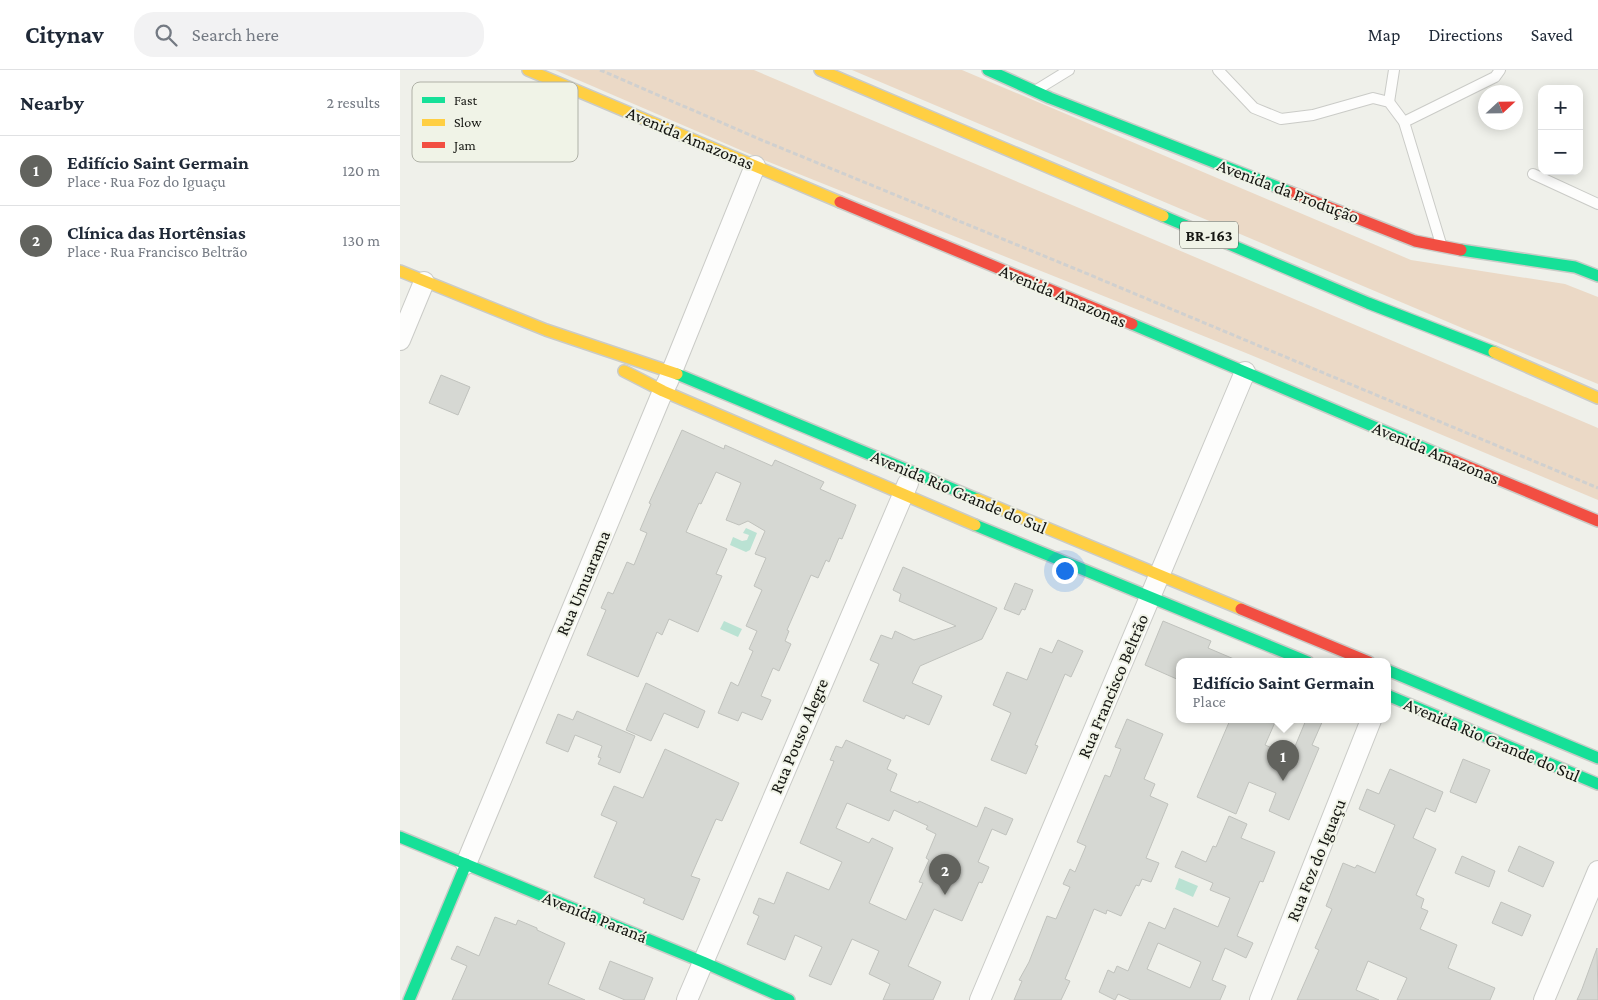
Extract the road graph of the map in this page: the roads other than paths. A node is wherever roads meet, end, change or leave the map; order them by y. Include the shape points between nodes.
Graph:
1 (528, 70) edge
2 (820, 70) edge
3 (988, 70) edge
4 (1069, 70) edge
5 (1218, 70) edge
6 (1394, 70) edge
7 (1500, 70) edge
8 (556, 82) edge
9 (578, 91) edge
10 (1035, 91) junction
11 (1389, 102) junction
12 (1404, 122) junction
13 (755, 166) junction
14 (1533, 174) dead end
15 (1598, 204) edge
16 (1442, 247) junction
17 (400, 271) edge
18 (1598, 276) edge
19 (424, 282) junction
20 (546, 330) junction
21 (400, 340) edge
22 (672, 372) junction
23 (1245, 372) junction
24 (663, 391) junction
25 (1598, 398) edge
26 (912, 472) junction
27 (903, 495) junction
28 (1598, 521) edge
29 (1160, 575) junction
30 (1150, 597) junction
31 (1298, 658) edge
32 (1358, 658) edge
33 (1391, 675) edge
34 (1391, 697) edge
35 (1370, 723) edge
36 (1598, 758) edge
37 (1598, 784) edge
38 (400, 837) edge
39 (466, 864) junction
40 (1598, 872) edge
41 (703, 962) junction
42 (409, 1000) edge
43 (687, 1000) edge
44 (789, 1000) edge
45 (980, 1000) edge
46 (1260, 1000) edge
47 (1544, 1000) edge

1 - 8 main road, Avenida Amazonas
2 - 25 main road, BR-163
3 - 10 main road, Avenida da Produção
4 - 10 lane
5 - 11 lane via 1254,108 1281,119 1312,115 1373,98
6 - 11 lane
7 - 12 lane via 1496,77
9 - 13 main road, Avenida Amazonas
10 - 16 main road, Avenida da Produção via 1415,241
11 - 12 lane
12 - 16 lane
13 - 22 street, Rua Umuarama
13 - 23 main road, Avenida Amazonas
14 - 15 lane
16 - 18 main road, Avenida da Produção via 1574,267
17 - 19 main road, Avenida Rio Grande do Sul
19 - 20 main road, Avenida Rio Grande do Sul
19 - 21 street
20 - 22 main road, Avenida Rio Grande do Sul
20 - 24 main road, Avenida Rio Grande do Sul
22 - 24 street, Rua Umuarama
22 - 26 main road, Avenida Rio Grande do Sul
23 - 28 main road, Avenida Amazonas
23 - 29 street, Rua Francisco Beltrão
24 - 27 main road, Avenida Rio Grande do Sul
24 - 39 street, Rua Umuarama
26 - 27 street, Rua Pouso Alegre
26 - 29 main road, Avenida Rio Grande do Sul
27 - 30 main road, Avenida Rio Grande do Sul
27 - 41 street, Rua Pouso Alegre
29 - 30 street, Rua Francisco Beltrão
29 - 32 main road, Avenida Rio Grande do Sul
30 - 31 main road, Avenida Rio Grande do Sul
30 - 45 street, Rua Francisco Beltrão
33 - 36 main road, Avenida Rio Grande do Sul
34 - 37 main road, Avenida Rio Grande do Sul
35 - 46 street, Rua Foz do Iguaçu
38 - 39 main road, Avenida Paraná
39 - 41 main road, Avenida Paraná
39 - 42 main road, Rua Umuarama
40 - 47 street
41 - 43 street, Rua Pouso Alegre
41 - 44 main road, Avenida Paraná

